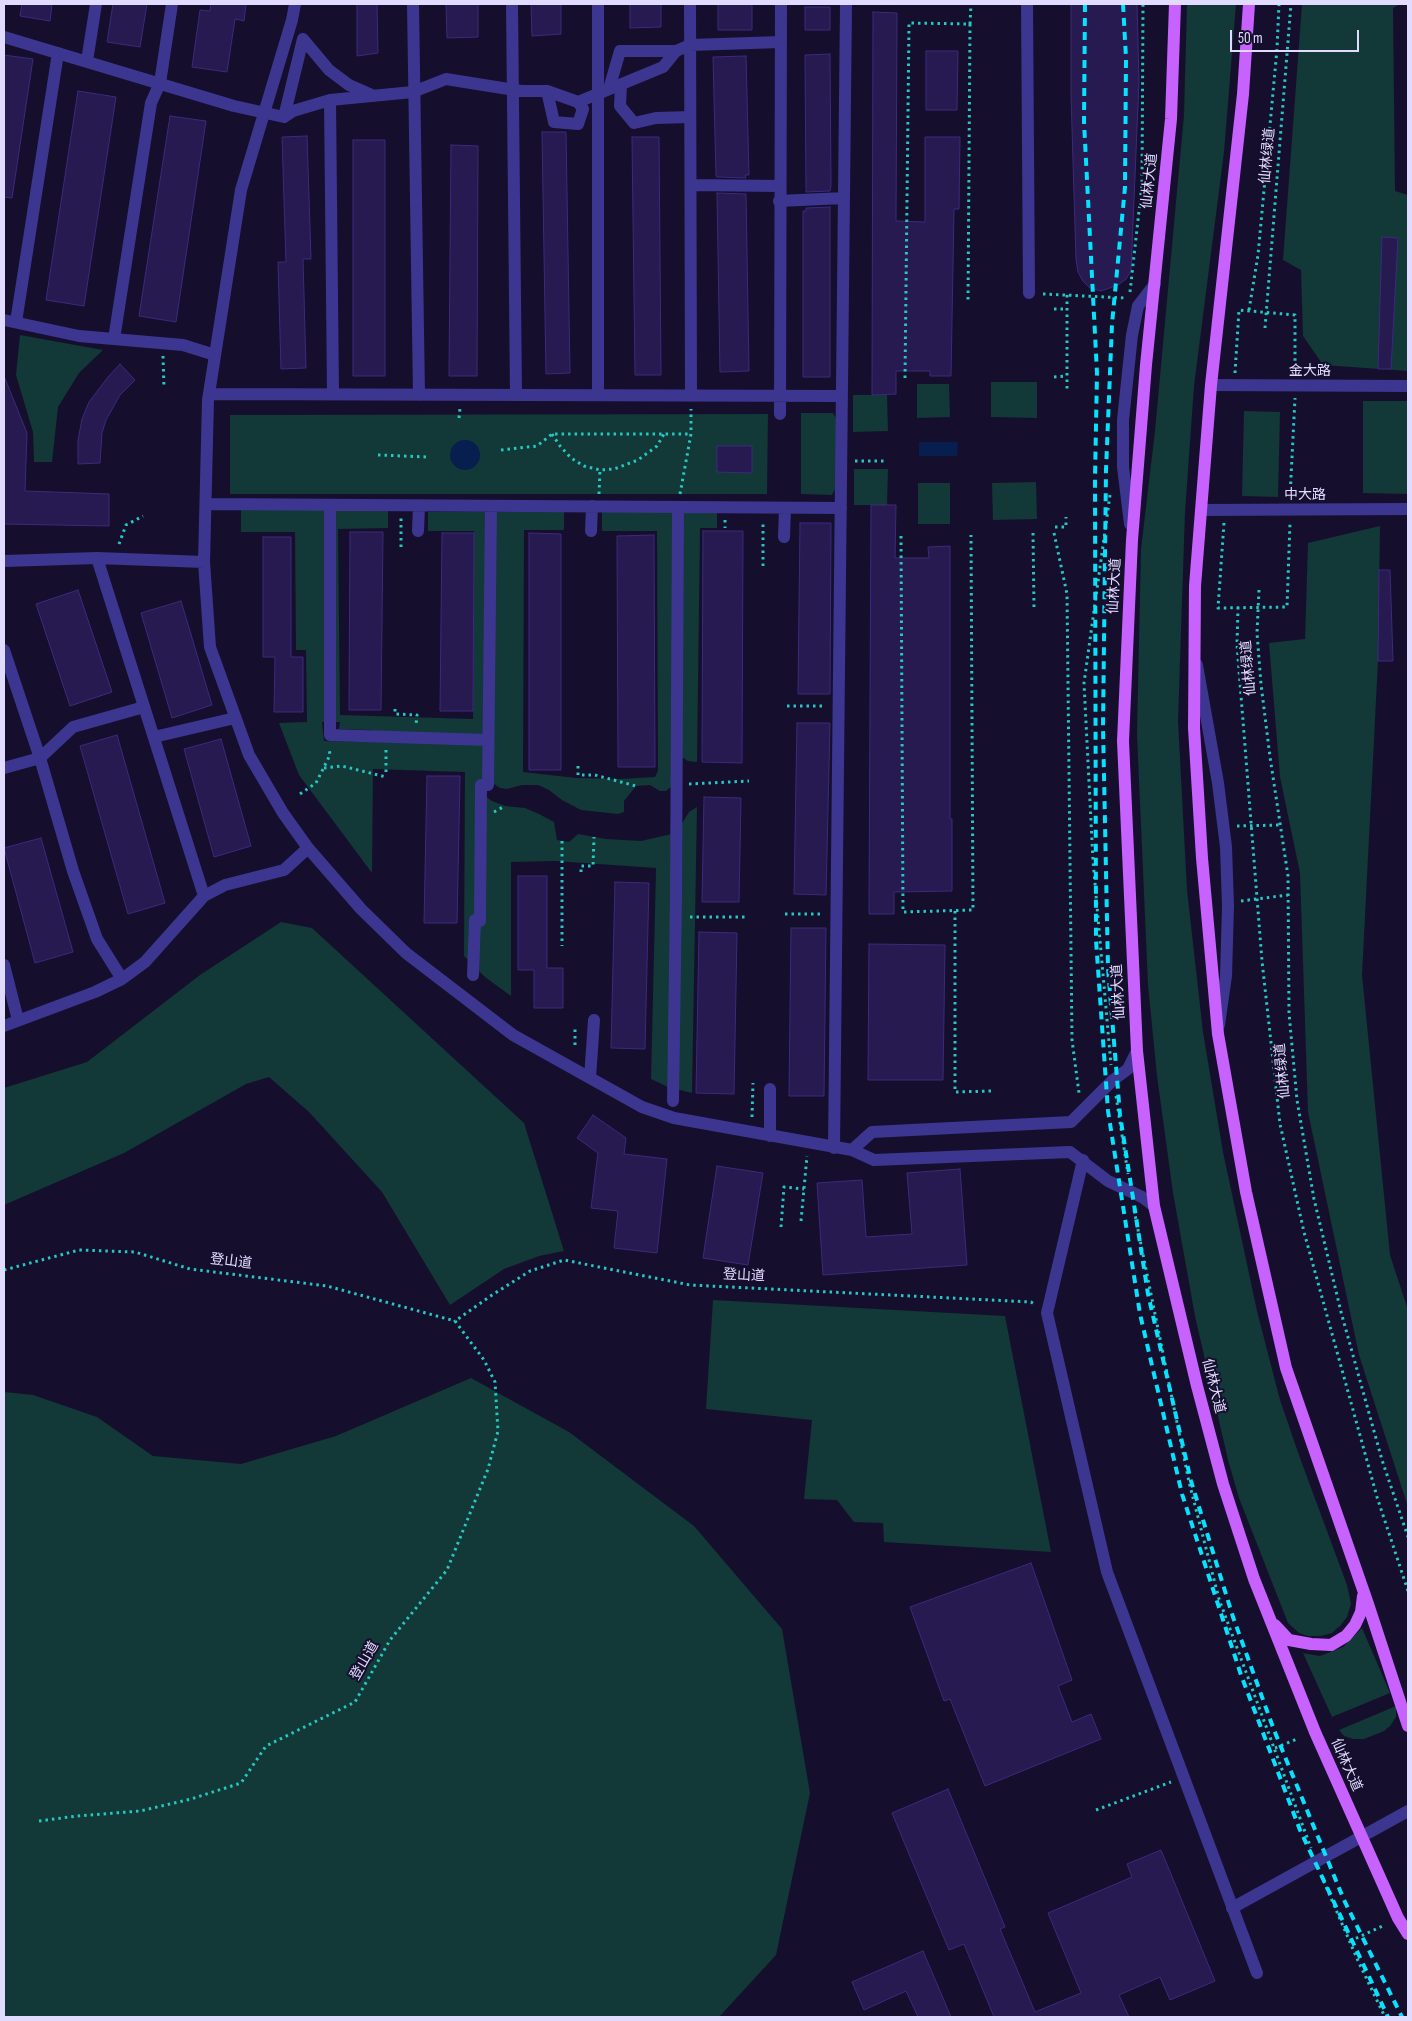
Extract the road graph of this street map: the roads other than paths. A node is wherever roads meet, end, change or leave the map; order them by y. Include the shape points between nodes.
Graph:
1 (96, 4) edge
2 (172, 4) edge
3 (295, 4) edge
4 (413, 4) edge
5 (512, 4) edge
6 (598, 4) edge
7 (690, 4) edge
8 (781, 4) edge
9 (846, 4) edge
10 (1027, 4) edge
11 (1175, 4) edge
12 (1249, 4) edge
13 (4, 37) edge
14 (781, 42) junction
15 (690, 45) junction
16 (676, 51) junction
17 (58, 52) junction
18 (87, 61) junction
19 (160, 83) junction
20 (513, 89) junction
21 (610, 89) junction
22 (547, 91) junction
23 (413, 92) junction
24 (376, 97) junction
25 (330, 100) junction
26 (578, 102) junction
27 (264, 114) junction
28 (690, 117) junction
29 (284, 118) junction
30 (691, 185) junction
31 (779, 186) junction
32 (844, 198) junction
33 (779, 201) junction
34 (1154, 284) junction
35 (1029, 293) road end
36 (10, 321) edge
37 (114, 339) junction
38 (215, 355) junction
39 (1211, 385) junction
40 (1408, 386) edge
41 (209, 394) junction
42 (333, 394) junction
43 (419, 395) junction
44 (516, 395) junction
45 (598, 395) junction
46 (691, 396) junction
47 (781, 396) junction
48 (842, 396) junction
49 (780, 414) dead end
50 (206, 504) junction
51 (330, 505) junction
52 (419, 506) junction
53 (491, 506) junction
54 (595, 506) junction
55 (678, 507) junction
56 (785, 508) junction
57 (841, 508) junction
58 (1408, 509) edge
59 (1202, 510) junction
60 (418, 531) dead end
61 (591, 531) dead end
62 (784, 537) dead end
63 (1132, 540) junction
64 (97, 558) junction
65 (4, 561) edge
66 (204, 562) junction
67 (4, 650) edge
68 (1195, 653) junction
69 (144, 707) junction
70 (235, 718) junction
71 (154, 737) junction
72 (488, 740) junction
73 (40, 758) junction
74 (4, 768) edge
75 (308, 848) junction
76 (204, 896) junction
77 (4, 965) edge
78 (474, 975) dead end
79 (122, 979) junction
80 (18, 1020) junction
81 (594, 1020) dead end
82 (4, 1026) edge
83 (1218, 1034) junction
84 (1137, 1052) junction
85 (590, 1078) junction
86 (770, 1089) dead end
87 (673, 1100) dead end
88 (770, 1136) junction
89 (834, 1148) junction
90 (852, 1150) junction
91 (1083, 1160) junction
92 (1154, 1206) junction
93 (1364, 1592) junction
94 (1270, 1620) junction
95 (1408, 1726) edge
96 (1408, 1811) edge
97 (1362, 1836) junction
98 (1232, 1908) junction
99 (1408, 1934) edge
100 (1256, 1974) dead end

1 - 18 street
2 - 19 street
3 - 27 street
4 - 23 street
5 - 20 street
6 - 21 street
7 - 15 street
8 - 14 street
9 - 32 street
10 - 35 street
11 - 34 main road, 仙林大道 via 1171,119
12 - 39 main road
13 - 17 street
14 - 15 street
14 - 31 street
15 - 16 street
15 - 28 street
16 - 21 street via 663,67
16 - 21 street via 620,51
17 - 18 street
17 - 36 street
18 - 19 street
19 - 27 street
19 - 37 street via 151,103
20 - 22 street
20 - 23 street via 446,79
20 - 44 street
21 - 26 street
21 - 28 street via 634,123 656,118
21 - 45 street
22 - 26 street
22 - 26 street via 554,122 578,124 582,109
23 - 24 street
23 - 43 street
24 - 25 street
24 - 29 street via 349,85 330,70 303,39
25 - 29 street via 293,110
25 - 42 street
27 - 29 street
27 - 38 street via 241,190
28 - 30 street
30 - 31 street
30 - 46 street
31 - 33 street
32 - 33 street
32 - 48 street
33 - 47 street
34 - 63 main road, 仙林大道
34 - 63 street via 1138,306 1123,420 1123,467
36 - 37 street via 79,336
37 - 38 street via 183,345
38 - 41 street
39 - 40 street, 金大路
39 - 59 main road
41 - 42 street
41 - 50 street
42 - 43 street
43 - 44 street
44 - 45 street
45 - 46 street
46 - 47 street
47 - 48 street
47 - 49 street
48 - 57 street
50 - 51 street
50 - 66 street
51 - 52 street
51 - 72 street via 330,735
52 - 53 street
52 - 60 street
53 - 54 street
53 - 72 street
54 - 55 street
54 - 61 street
55 - 56 street
55 - 87 street
56 - 57 street
56 - 62 street
57 - 89 street
58 - 59 street, 中大路
59 - 68 main road via 1195,586
63 - 84 main road, 仙林大道 via 1123,740
64 - 65 street
64 - 66 street
64 - 69 street
66 - 70 street via 210,647
67 - 73 street
68 - 83 main road via 1194,728
68 - 83 street via 1226,847 1226,976
69 - 71 street
69 - 73 street via 73,728
70 - 71 street
70 - 75 street via 262,779
71 - 76 street
72 - 78 street via 488,785 481,785 480,921 475,920
73 - 74 street
73 - 79 street via 96,938
75 - 76 street via 284,870 225,885
75 - 85 street via 361,909 406,953 513,1035
76 - 79 street via 145,962
77 - 80 street
79 - 80 street
80 - 82 street
81 - 85 street
83 - 93 main road via 1246,1192 1286,1368
84 - 90 street via 1128,1069 1070,1122 872,1132
84 - 92 main road, 仙林大道
85 - 88 street via 642,1108 674,1118
86 - 88 street
88 - 89 street
89 - 90 street
90 - 91 street via 874,1160 1070,1152
91 - 92 street via 1108,1181
91 - 98 street via 1047,1313 1106,1572
92 - 94 main road, 仙林大道 via 1223,1484
93 - 94 main road via 1355,1625 1346,1636 1331,1645 1289,1640
93 - 95 main road
94 - 97 main road, 仙林大道
96 - 97 street
97 - 98 street
97 - 99 main road, 仙林大道
98 - 100 street

